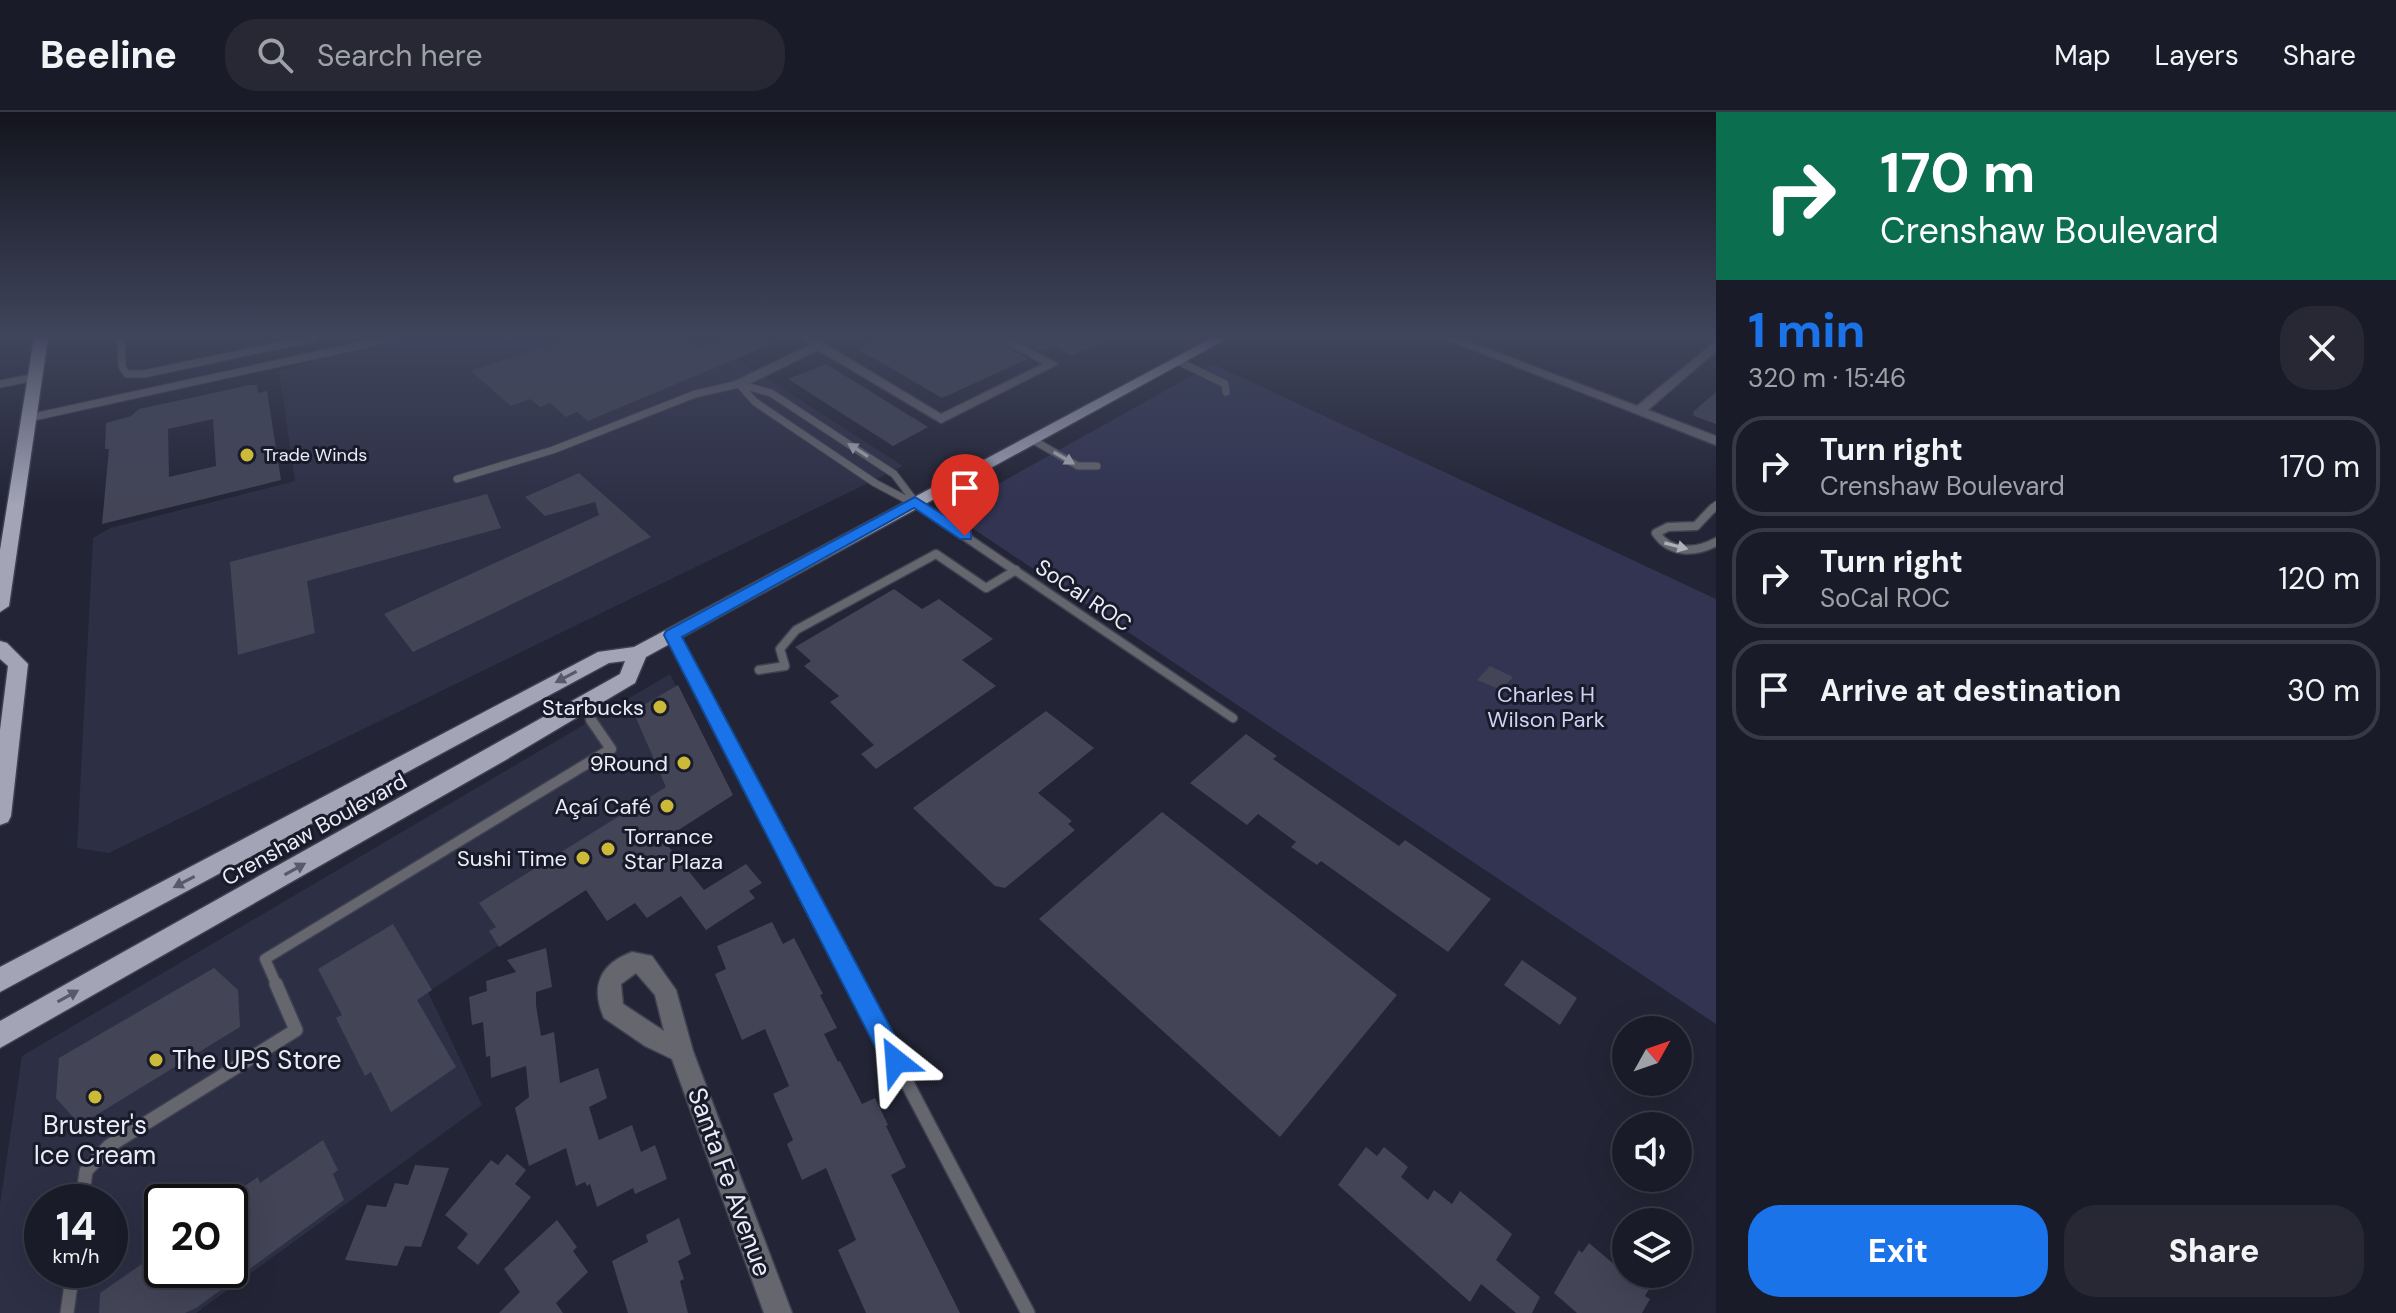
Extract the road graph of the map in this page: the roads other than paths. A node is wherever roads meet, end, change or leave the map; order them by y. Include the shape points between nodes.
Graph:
1 (33, 394) edge
2 (138, 394) edge
3 (695, 394) edge
4 (748, 394) edge
5 (773, 394) edge
6 (900, 394) edge
7 (991, 394) edge
8 (1117, 394) edge
9 (1595, 394) edge
10 (1659, 394) edge
11 (1639, 411) junction
12 (29, 418) junction
13 (1033, 440) junction
14 (1716, 441) edge
15 (1097, 466) dead end
16 (457, 479) dead end
17 (915, 502) junction
18 (1716, 505) edge
19 (1716, 542) edge
20 (1016, 570) junction
21 (0, 606) edge
22 (672, 635) junction
23 (0, 648) edge
24 (638, 653) junction
25 (759, 670) dead end
26 (582, 706) junction
27 (1233, 718) dead end
28 (0, 816) edge
29 (0, 980) edge
30 (0, 1035) edge
31 (681, 1051) dead end
32 (84, 1184) edge
33 (70, 1288) edge
34 (67, 1313) edge
35 (778, 1313) edge
36 (1028, 1313) edge

1 - 12 main road
2 - 12 lane
3 - 16 lane via 553,450
4 - 17 lane via 875,483
17 -> 5 lane via 894,474
6 - 7 street via 941,419
8 - 13 main road, Crenshaw Boulevard
9 - 11 street
10 - 11 street
11 - 14 street
12 - 21 main road
13 -> 15 lane via 1078,466
13 - 17 main road, Crenshaw Boulevard
17 - 20 lane, SoCal ROC
17 - 22 main road, Crenshaw Boulevard
18 -> 19 lane via 1696,526 1656,533 1664,543 1686,550
20 - 25 lane via 986,588 936,554 796,630 780,649 785,666
20 - 27 lane, SoCal ROC
22 - 24 main road, Crenshaw Boulevard
22 - 36 lane
23 - 28 main road via 18,664
24 - 26 main road, Crenshaw Boulevard via 628,678
24 -> 29 main road, Crenshaw Boulevard via 605,657
30 -> 26 main road, Crenshaw Boulevard
26 - 32 lane via 611,749 265,959 296,1030 109,1146 86,1171
31 - 35 street, Santa Fe Avenue
33 - 34 lane

